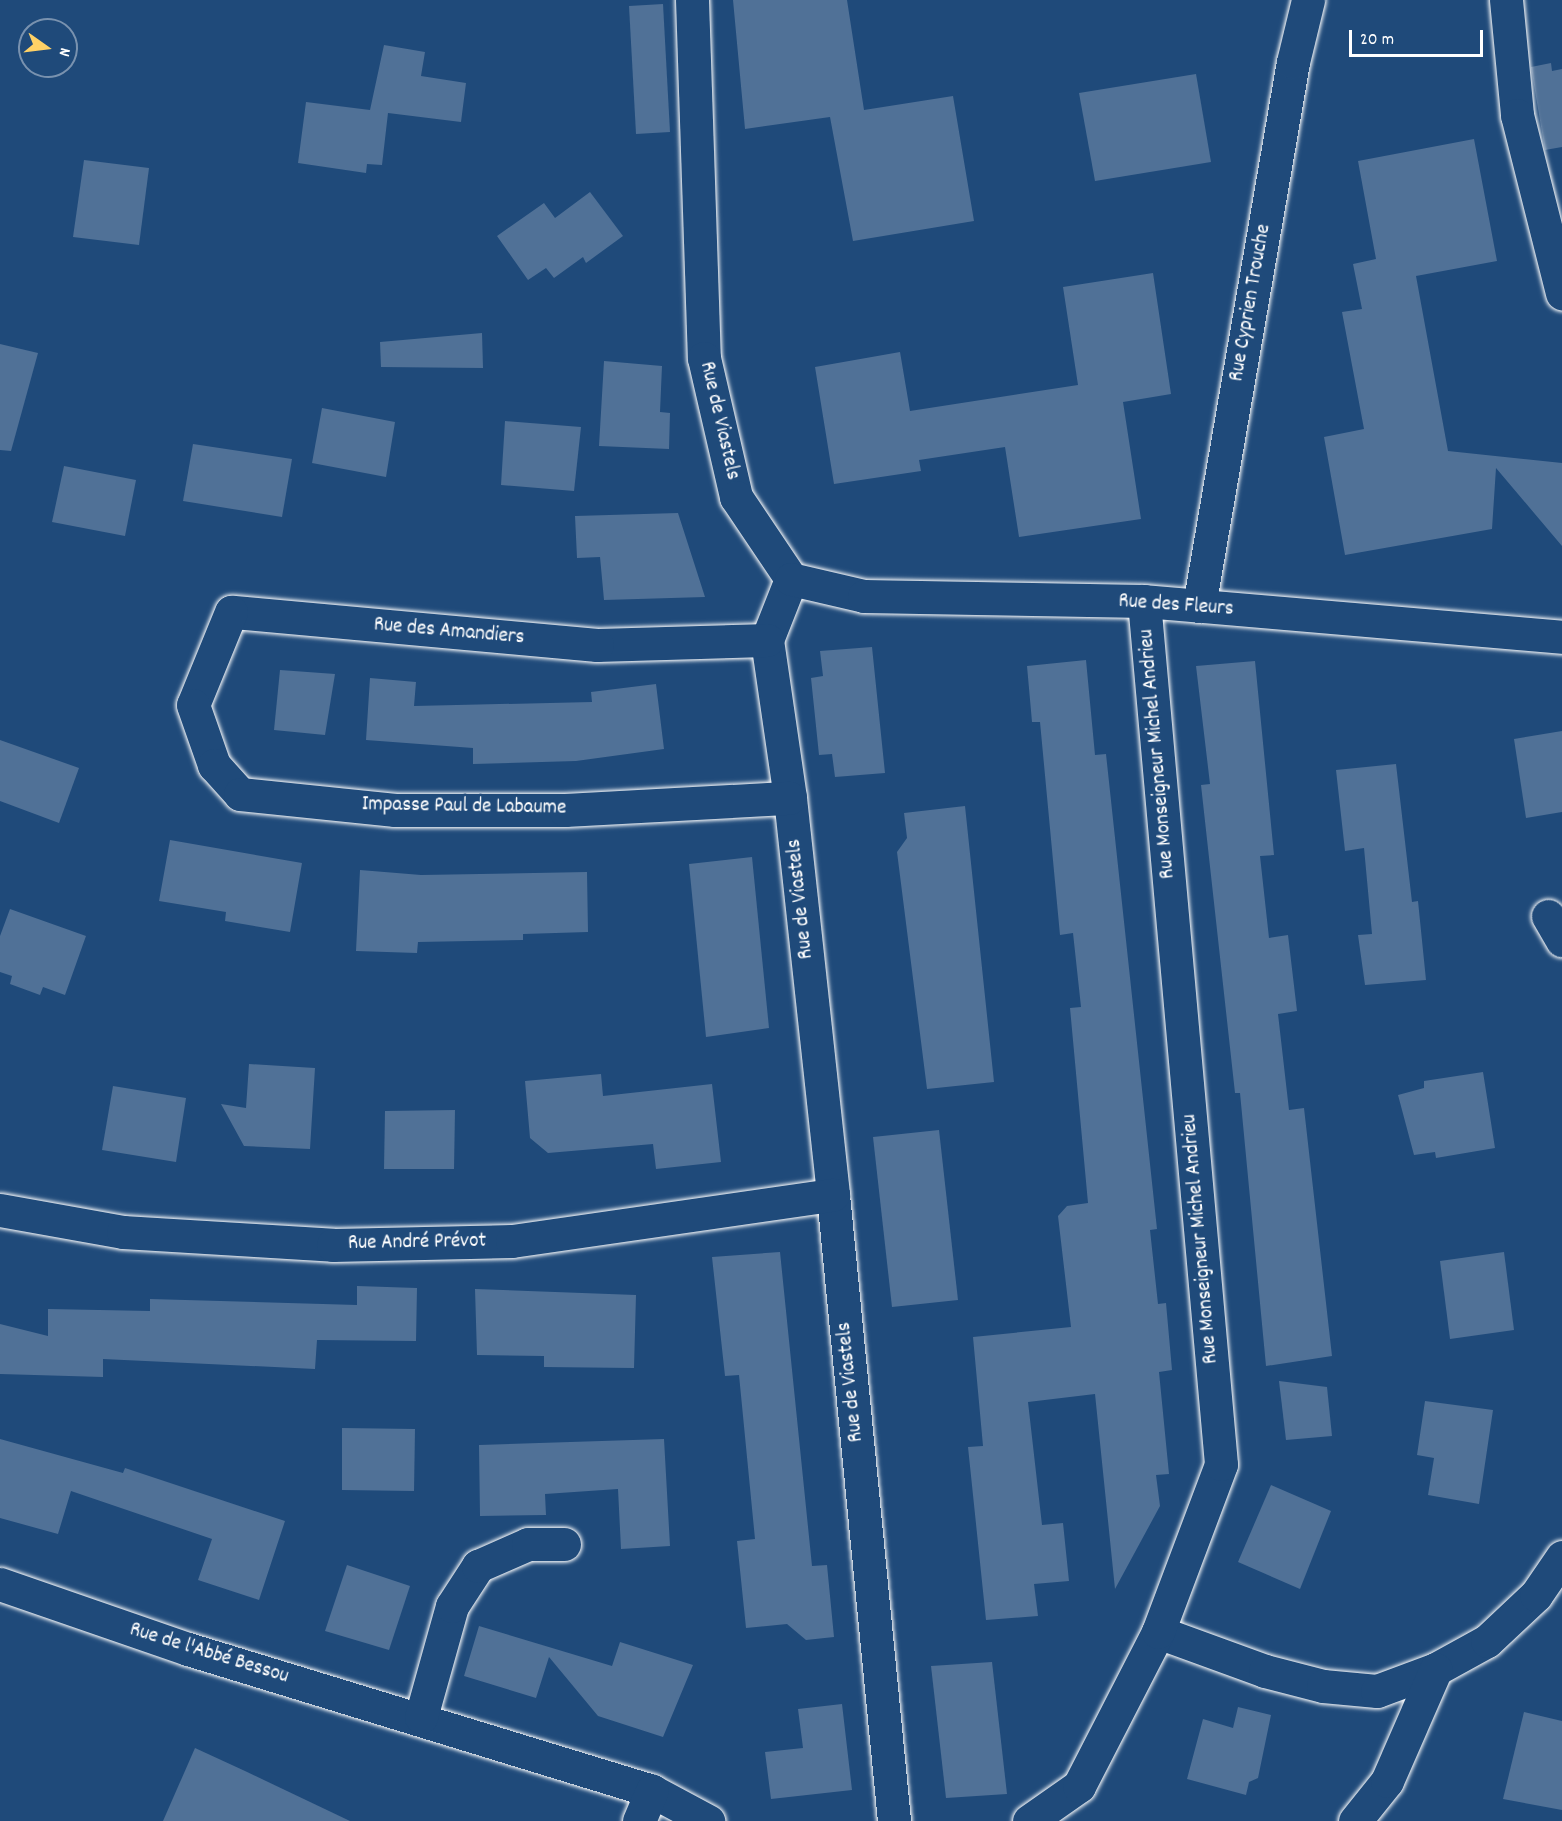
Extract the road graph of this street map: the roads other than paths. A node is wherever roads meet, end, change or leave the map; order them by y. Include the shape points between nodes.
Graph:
1 (692, 0) edge
2 (1308, 0) edge
3 (1506, 0) edge
4 (1562, 293) edge
5 (791, 579) junction
6 (1144, 601) junction
7 (1199, 606) junction
8 (1562, 637) edge
9 (767, 640) junction
10 (194, 705) joint
11 (790, 798) junction
12 (833, 1195) junction
13 (0, 1210) edge
14 (564, 1544) dead end
15 (1562, 1557) edge
16 (0, 1584) edge
17 (1158, 1632) junction
18 (1436, 1669) junction
19 (421, 1717) junction
20 (652, 1791) junction
21 (639, 1821) edge
22 (708, 1821) edge
23 (894, 1821) edge
24 (1029, 1821) edge
25 (1355, 1821) edge

1 - 5 street, Rue de Viastels via 704,358 736,497
2 - 7 street, Rue Cyprien Trouche via 1293,62
3 - 4 street via 1517,115
5 - 6 street, Rue des Fleurs via 864,596
5 - 9 street, Rue de Viastels
6 - 7 street, Rue des Fleurs
6 - 17 street, Rue Monseigneur Michel Andrieu via 1221,1464
7 - 8 street, Rue des Fleurs
9 - 10 street, Rue des Amandiers via 597,645 231,612
9 - 11 street, Rue de Viastels
10 - 11 street, Impasse Paul de Labaume via 214,765 240,794 395,810 565,810
11 - 12 street, Rue de Viastels
12 - 13 street, Rue André Prévot via 512,1241 333,1245 123,1232
12 - 23 street, Rue de Viastels
14 - 19 street via 528,1544 477,1566 452,1606
15 - 18 street via 1536,1595 1486,1641
16 - 19 street, Rue de l'Abbé Bessou via 188,1649
17 - 18 street via 1266,1671 1323,1686 1377,1691
17 - 24 street, Rue Monseigneur Michel Andrieu via 1079,1786
18 - 25 street via 1387,1781
19 - 20 street, Rue de l'Abbé Bessou
20 - 21 street
20 - 22 street, Rue de l'Abbé Bessou

